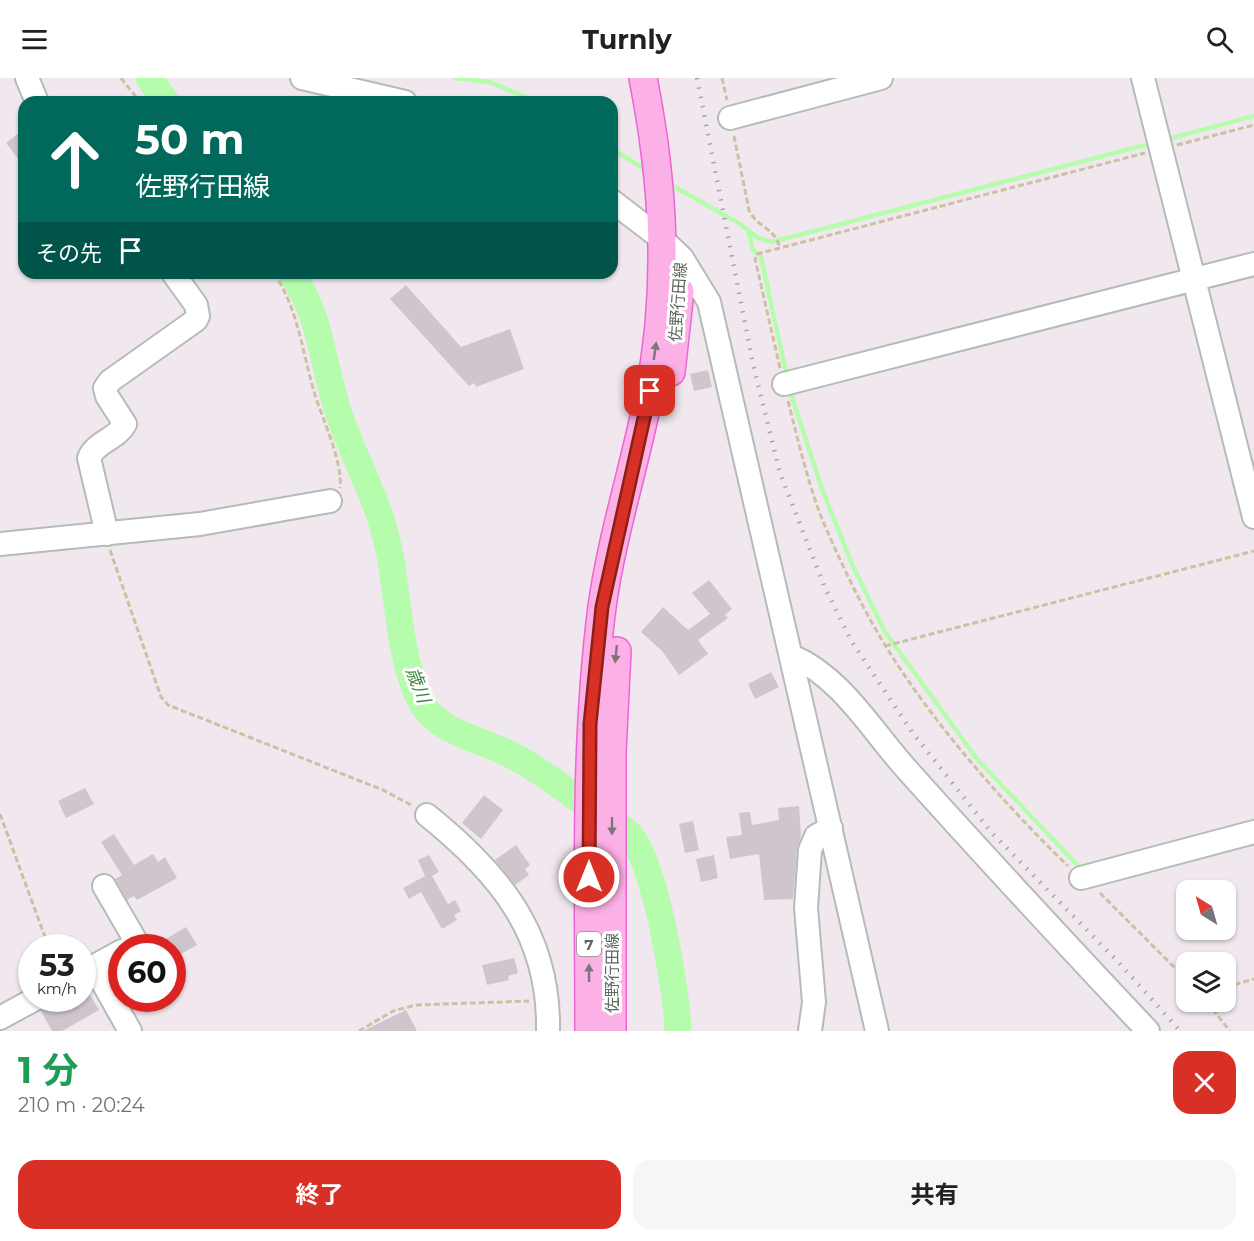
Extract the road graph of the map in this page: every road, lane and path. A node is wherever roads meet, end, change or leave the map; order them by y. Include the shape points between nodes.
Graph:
1 (27, 78) edge
2 (121, 78) edge
3 (302, 78) edge
4 (643, 78) edge
5 (661, 78) edge
6 (722, 78) edge
7 (880, 78) edge
8 (1143, 78) edge
9 (34, 96) edge
10 (135, 96) edge
11 (379, 96) edge
12 (730, 118) junction
13 (1254, 125) edge
14 (1161, 149) junction
15 (618, 206) edge
16 (780, 248) junction
17 (673, 249) junction
18 (1254, 264) edge
19 (176, 279) edge
20 (278, 279) edge
21 (1196, 279) junction
22 (784, 384) junction
23 (330, 501) joint
24 (1254, 517) edge
25 (107, 534) junction
26 (0, 544) edge
27 (1254, 551) edge
28 (885, 646) junction
29 (792, 656) junction
30 (601, 767) junction
31 (0, 814) edge
32 (427, 815) joint
33 (831, 828) junction
34 (1254, 832) edge
35 (1081, 878) junction
36 (104, 886) dead end
37 (44, 934) edge
38 (132, 934) edge
39 (1176, 968) edge
40 (1254, 979) edge
41 (96, 982) edge
42 (1236, 984) edge
43 (546, 1000) junction
44 (18, 1008) edge
45 (1215, 1012) edge
46 (0, 1018) edge
47 (130, 1031) edge
48 (359, 1031) edge
49 (549, 1031) edge
50 (589, 1031) edge
51 (612, 1031) edge
52 (810, 1031) edge
53 (877, 1031) edge
54 (1148, 1031) edge
55 (1230, 1031) edge

1 - 9 street
2 - 10 path
3 - 11 street
4 - 17 main road, 佐野行田線 / 7
5 - 17 main road, 佐野行田線 / 7 via 674,147
6 - 12 path
7 - 12 street
8 - 14 street
12 - 16 path via 749,210 776,236
13 - 14 path
14 - 16 path
14 - 21 street
15 - 17 street
16 - 22 path via 757,254 755,259
17 - 29 street via 709,302
17 - 30 main road, 佐野行田線 / 7 via 677,330 666,400 622,594
18 - 21 street
19 - 25 street via 196,305 196,321 105,388 125,424 89,458
20 - 23 path via 298,323 338,466 341,486
21 - 22 street
21 - 24 street
22 - 28 path via 806,473 823,519
23 - 25 street via 200,524
25 - 26 street
25 - 32 path via 161,698 168,705 383,790
27 - 28 path
28 - 35 path via 939,721 1013,812
29 - 33 street
29 - 54 street via 812,664 831,679 889,751
50 -> 30 main road, 佐野行田線 / 7 via 589,858
30 -> 51 main road, 佐野行田線 / 7 via 612,879
31 - 37 path
32 - 43 street via 465,846 507,897 539,954
33 - 52 street via 816,836 810,850 806,908 814,1002
33 - 53 street
34 - 35 street
35 - 39 path
36 - 38 street
40 - 42 path
41 - 47 street
43 - 48 path via 416,1005 393,1011
43 - 49 street
44 - 46 street
45 - 55 path

